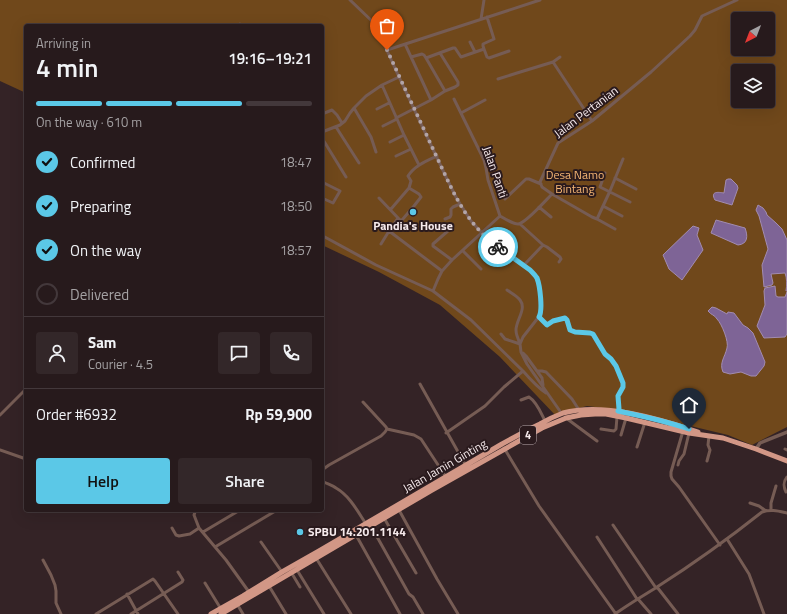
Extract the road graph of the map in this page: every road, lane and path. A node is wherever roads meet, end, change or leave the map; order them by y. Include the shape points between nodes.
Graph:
1 (350, 0) edge
2 (484, 0) edge
3 (540, 0) edge
4 (737, 0) edge
5 (487, 18) junction
6 (481, 19) junction
7 (500, 37) dead end
8 (494, 39) junction
9 (470, 42) dead end
10 (405, 44) junction
11 (484, 49) junction
12 (387, 50) junction
13 (475, 52) junction
14 (509, 52) dead end
15 (440, 53) junction
16 (411, 57) junction
17 (560, 57) dead end
18 (426, 58) junction
19 (553, 62) junction
20 (399, 78) junction
21 (498, 79) dead end
22 (382, 85) junction
23 (445, 91) junction
24 (431, 100) junction
25 (454, 100) dead end
26 (485, 100) dead end
27 (389, 103) junction
28 (354, 108) junction
29 (377, 109) dead end
30 (414, 109) junction
31 (459, 109) junction
32 (455, 111) dead end
33 (324, 113) edge
34 (461, 113) junction
35 (396, 118) junction
36 (592, 121) junction
37 (342, 123) junction
38 (383, 126) dead end
39 (336, 127) junction
40 (324, 131) edge
41 (404, 135) junction
42 (324, 141) edge
43 (390, 142) dead end
44 (411, 149) junction
45 (376, 152) dead end
46 (396, 156) dead end
47 (436, 156) junction
48 (622, 159) dead end
49 (359, 163) dead end
50 (419, 165) junction
51 (605, 173) dead end
52 (346, 177) dead end
53 (615, 178) junction
54 (324, 183) edge
55 (541, 184) junction
56 (408, 188) junction
57 (636, 189) dead end
58 (610, 192) junction
59 (552, 194) junction
60 (379, 198) dead end
61 (324, 199) edge
62 (505, 199) dead end
63 (630, 202) dead end
64 (460, 204) junction
65 (603, 206) junction
66 (539, 207) junction
67 (391, 209) junction
68 (500, 216) junction
69 (622, 216) dead end
70 (551, 217) dead end
71 (398, 218) junction
72 (445, 219) dead end
73 (597, 219) junction
74 (520, 224) junction
75 (615, 229) dead end
76 (449, 230) dead end
77 (389, 231) junction
78 (482, 233) junction
79 (324, 237) edge
80 (381, 244) dead end
81 (543, 245) junction
82 (462, 251) junction
83 (452, 260) junction
84 (559, 262) dead end
85 (524, 265) junction
86 (481, 269) dead end
87 (442, 272) junction
88 (507, 290) dead end
89 (433, 291) junction
90 (539, 317) junction
91 (502, 334) dead end
92 (520, 344) junction
93 (522, 352) junction
94 (523, 371) junction
95 (538, 371) junction
96 (420, 384) dead end
97 (543, 386) junction
98 (24, 391) edge
99 (547, 394) junction
100 (520, 400) dead end
101 (363, 402) dead end
102 (579, 410) junction
103 (618, 414) junction
104 (0, 415) edge
105 (564, 416) junction
106 (626, 418) junction
107 (545, 421) junction
108 (645, 422) junction
109 (601, 429) dead end
110 (387, 430) junction
111 (689, 431) junction
112 (683, 432) junction
113 (787, 432) edge
114 (446, 433) junction
115 (621, 436) dead end
116 (708, 436) junction
117 (597, 441) dead end
118 (503, 447) junction
119 (637, 447) dead end
120 (756, 449) junction
121 (0, 450) edge
122 (24, 458) edge
123 (707, 461) dead end
124 (787, 461) edge
125 (678, 465) dead end
126 (466, 466) junction
127 (324, 469) edge
128 (446, 477) junction
129 (787, 477) edge
130 (324, 482) edge
131 (776, 486) dead end
132 (786, 492) dead end
133 (750, 503) dead end
134 (399, 510) junction
135 (771, 510) junction
136 (766, 511) junction
137 (195, 512) edge
138 (237, 512) edge
139 (274, 512) edge
140 (787, 513) edge
141 (384, 518) junction
142 (368, 525) junction
143 (613, 525) dead end
144 (172, 528) dead end
145 (199, 528) junction
146 (203, 532) junction
147 (356, 534) junction
148 (597, 537) dead end
149 (727, 538) junction
150 (261, 542) dead end
151 (720, 545) junction
152 (215, 547) junction
153 (316, 558) junction
154 (42, 560) dead end
155 (297, 569) junction
156 (178, 572) dead end
157 (282, 572) junction
158 (291, 572) junction
159 (416, 573) dead end
160 (205, 583) dead end
161 (268, 586) junction
162 (300, 587) dead end
163 (656, 588) junction
164 (250, 592) junction
165 (164, 593) junction
166 (127, 594) junction
167 (638, 599) junction
168 (237, 604) junction
169 (221, 611) edge
170 (137, 612) edge
171 (62, 614) edge
172 (96, 614) edge
173 (131, 614) edge
174 (178, 614) edge
175 (211, 614) edge
176 (243, 614) edge
177 (286, 614) edge
178 (324, 614) edge
179 (351, 614) edge
180 (400, 614) edge
181 (423, 614) edge
182 (458, 614) edge
183 (616, 614) edge
184 (650, 614) edge
185 (678, 614) edge
186 (764, 614) edge

1 - 12 street via 376,24
2 - 6 street
3 - 5 street
4 - 36 street, Jalan Pertanian via 702,16 690,36
5 - 6 street
5 - 8 street
6 - 10 street
7 - 8 street
8 - 11 street via 483,44
9 - 13 street
10 - 12 street
10 - 16 street
11 - 13 street
11 - 14 street via 489,58
12 - 20 street
13 - 15 street via 460,57 454,48
15 - 18 street
15 - 23 street via 459,83
16 - 18 street via 422,54
16 - 24 street
17 - 19 street
18 - 23 street
19 - 21 street
19 - 36 street
20 - 22 street
20 - 30 street
22 - 27 street
22 - 28 street
23 - 24 street
24 - 30 street
25 - 31 street, Jalan Panti
26 - 34 street
27 - 29 street
27 - 35 street
28 - 37 street
28 - 45 street
30 - 35 street
30 - 47 street
31 - 32 street
31 - 34 street, Jalan Panti
33 - 37 street via 332,110
34 - 68 street, Jalan Panti via 485,164
35 - 38 street
35 - 41 street
36 - 55 street, Jalan Pertanian via 558,143
37 - 39 street
39 - 40 street
39 - 49 street
41 - 43 street
41 - 44 street
42 - 52 street
44 - 46 street
44 - 50 street
47 - 50 street
47 - 64 street
48 - 53 street
50 - 56 street via 408,175 411,182
51 - 58 street via 599,186
53 - 57 street
53 - 58 street
54 - 61 street via 340,191 332,204
55 - 59 street
55 - 62 street via 526,179
56 - 67 street
56 - 71 street via 421,197 402,220
58 - 63 street
58 - 65 street
59 - 66 street
59 - 73 street
60 - 67 street
64 - 72 street via 453,207 450,217
64 - 78 street
65 - 69 street
65 - 73 street
66 - 70 street
66 - 74 street
67 - 71 street
68 - 74 street
68 - 78 street
71 - 77 street
73 - 75 street
74 - 81 street
76 - 83 street via 433,246
77 - 80 street
77 - 87 street
78 - 82 street
78 - 85 street via 501,250
79 - 89 street via 376,265
81 - 84 street via 560,257
81 - 85 street
82 - 83 street
82 - 86 street
83 - 87 street
85 - 90 street via 537,278 541,311
87 - 89 street
88 - 92 street via 518,297 522,304 516,330
89 - 94 street via 471,320
90 - 92 street
90 - 103 street via 547,325 565,318 570,330 593,334 616,366 623,383 618,396
91 - 92 street via 505,339
92 - 93 street
93 - 95 street
93 - 97 street via 527,364
94 - 99 street
94 - 114 street via 485,406
95 - 97 street
95 - 102 street via 546,372
96 - 114 street
97 - 99 street
98 - 104 street
99 - 105 street
100 - 107 street via 528,397 532,399
101 - 110 street
102 - 103 highway, Jalan Jamin Ginting / 4 via 598,409
102 - 105 highway, Jalan Jamin Ginting / 4
103 - 105 highway, Jalan Jamin Ginting / 4
103 - 106 highway, Jalan Jamin Ginting / 4
103 - 109 street via 614,431
103 - 111 highway, Jalan Jamin Ginting / 4 via 652,419
105 - 107 highway, Jalan Jamin Ginting / 4
105 - 117 street
105 - 118 highway, Jalan Jamin Ginting / 4
106 - 108 highway, Jalan Jamin Ginting / 4
106 - 115 street
107 - 118 highway, Jalan Jamin Ginting / 4
108 - 112 highway, Jalan Jamin Ginting / 4
108 - 119 street
110 - 127 street
110 - 128 street via 414,435 421,439
111 - 112 highway, Jalan Jamin Ginting / 4
111 - 116 highway, Jalan Jamin Ginting / 4
111 - 125 street via 684,454
112 - 151 street via 671,476
113 - 120 street via 760,443
114 - 126 street
116 - 120 highway, Jalan Jamin Ginting / 4
116 - 123 street via 710,450
118 - 126 highway, Jalan Jamin Ginting / 4
118 - 134 highway, Jalan Jamin Ginting / 4
118 - 183 street via 539,506
120 - 124 highway, Jalan Jamin Ginting / 4
121 - 122 street
126 - 128 highway, Jalan Jamin Ginting / 4
128 - 142 highway, Jalan Jamin Ginting / 4
129 - 132 street via 784,482
130 - 142 street via 346,496
131 - 135 street
133 - 136 street
134 - 141 highway, Jalan Jamin Ginting / 4
134 - 182 street
135 - 136 street
135 - 140 street
136 - 149 street
137 - 145 street
138 - 146 street
139 - 152 street
141 - 142 highway, Jalan Jamin Ginting / 4
141 - 159 street
142 - 147 highway, Jalan Jamin Ginting / 4
142 - 157 highway, Jalan Jamin Ginting / 4
142 - 181 street
143 - 163 street
144 - 145 street via 179,536 190,534
145 - 146 street
146 - 152 street
147 - 153 highway, Jalan Jamin Ginting / 4
147 - 180 street
148 - 167 street
149 - 151 street
149 - 186 street via 752,578
150 - 157 street
151 - 163 street
152 - 164 street
153 - 155 highway, Jalan Jamin Ginting / 4
153 - 179 street
154 - 171 street via 55,585 56,603
155 - 158 highway, Jalan Jamin Ginting / 4
155 - 178 street
156 - 165 street via 183,581
157 - 164 highway, Jalan Jamin Ginting / 4
158 - 161 highway, Jalan Jamin Ginting / 4
158 - 162 street
160 - 169 street
161 - 168 highway, Jalan Jamin Ginting / 4
161 - 177 street
163 - 167 street
163 - 185 street
164 - 169 highway, Jalan Jamin Ginting / 4
165 - 166 street via 153,579
165 - 170 street
165 - 174 street
166 - 170 street
166 - 172 street
167 - 183 street
167 - 184 street
168 - 169 highway, Jalan Jamin Ginting / 4
168 - 176 street
169 - 175 highway, Jalan Jamin Ginting / 4
170 - 173 street

